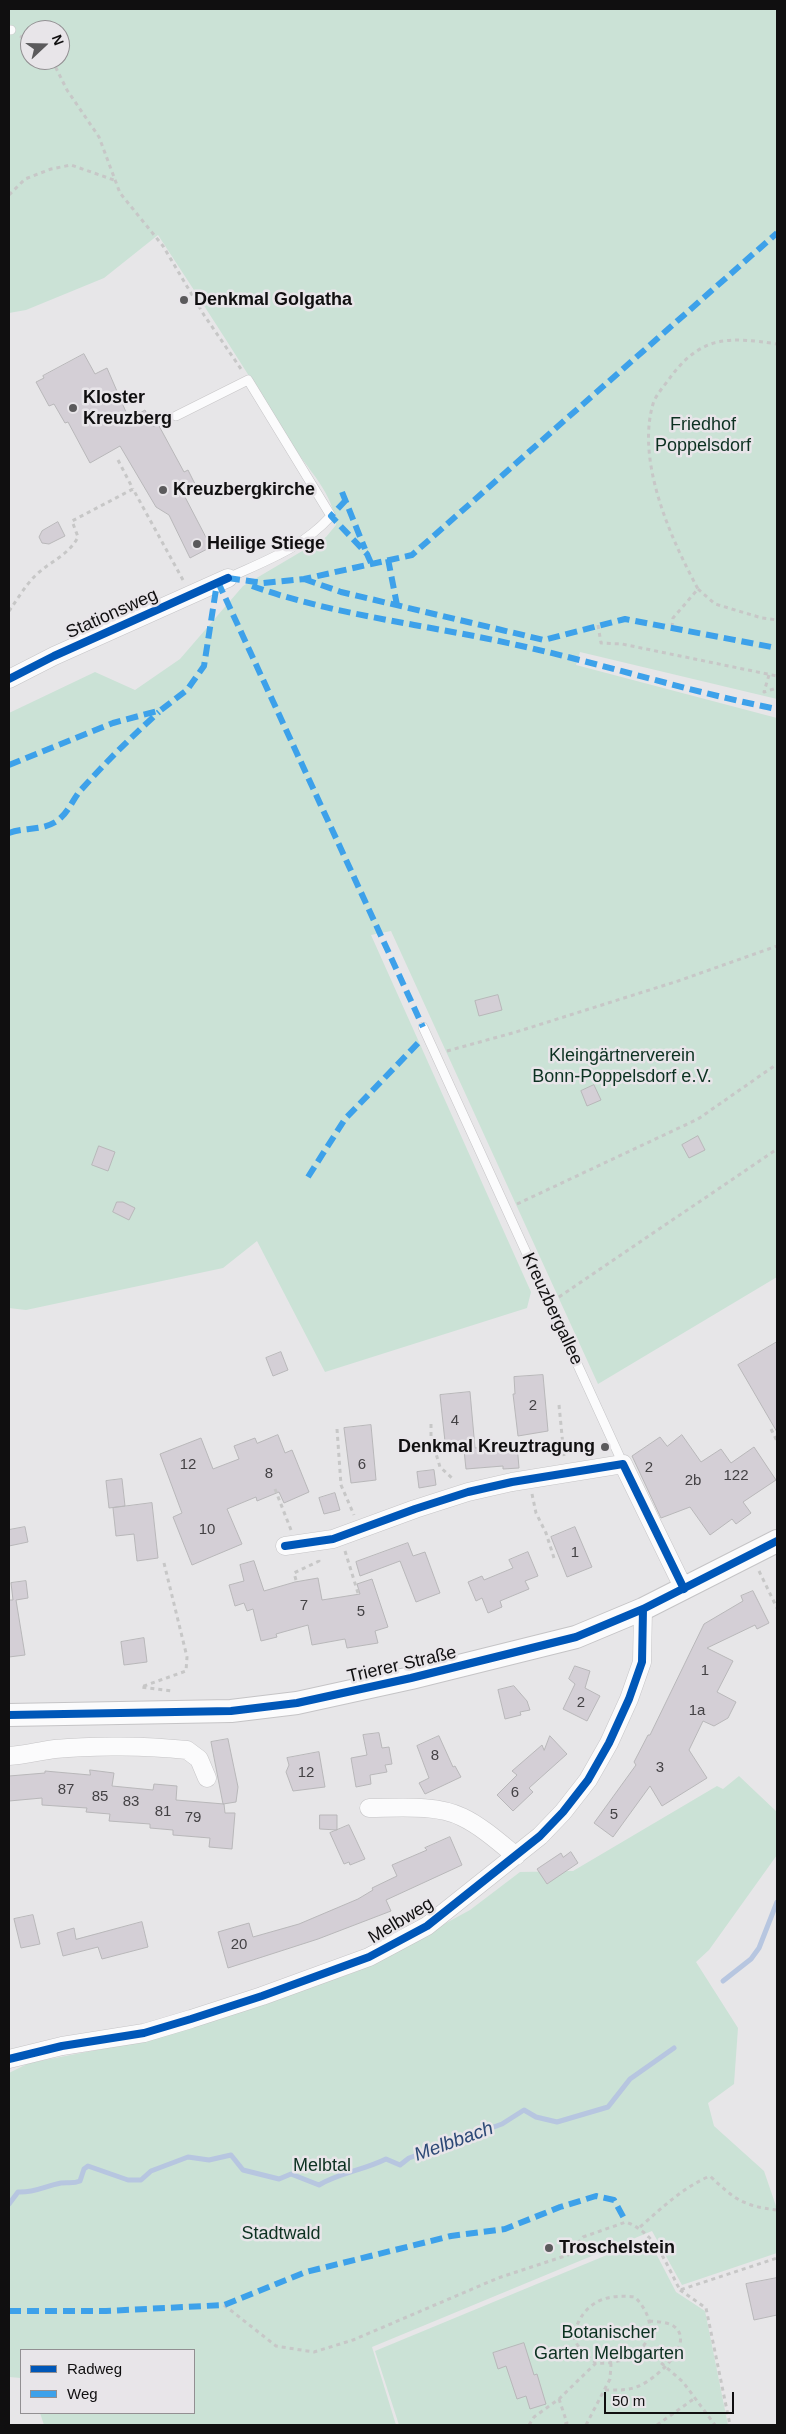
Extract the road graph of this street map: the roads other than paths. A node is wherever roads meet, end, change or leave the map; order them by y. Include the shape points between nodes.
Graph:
1 (176, 416) dead end
2 (228, 578) joint
3 (9, 679) edge
4 (423, 1027) dead end
5 (623, 1464) junction
6 (777, 1541) edge
7 (291, 1545) road end
8 (684, 1589) junction
9 (642, 1609) junction
10 (9, 1715) edge
11 (9, 1756) edge
12 (208, 1778) dead end
13 (369, 1808) dead end
14 (516, 1856) junction
15 (9, 2059) edge

1 - 2 lane via 248,380 331,516 315,534
2 - 3 street, Stationsweg
4 - 5 lane, Kreuzbergallee
5 - 7 street via 468,1492 340,1536
5 - 8 street, Kreuzbergallee
6 - 8 street, Trierer Straße
8 - 9 street, Trierer Straße
9 - 10 street, Trierer Straße via 543,1647 297,1703 231,1710
9 - 14 street, Melbweg via 642,1662 609,1743 588,1780 563,1812
11 - 12 street via 54,1749 186,1750 199,1759
13 - 14 street via 420,1807 461,1816
14 - 15 street, Melbweg via 427,1926 369,1957 262,1996 144,2033 62,2046

